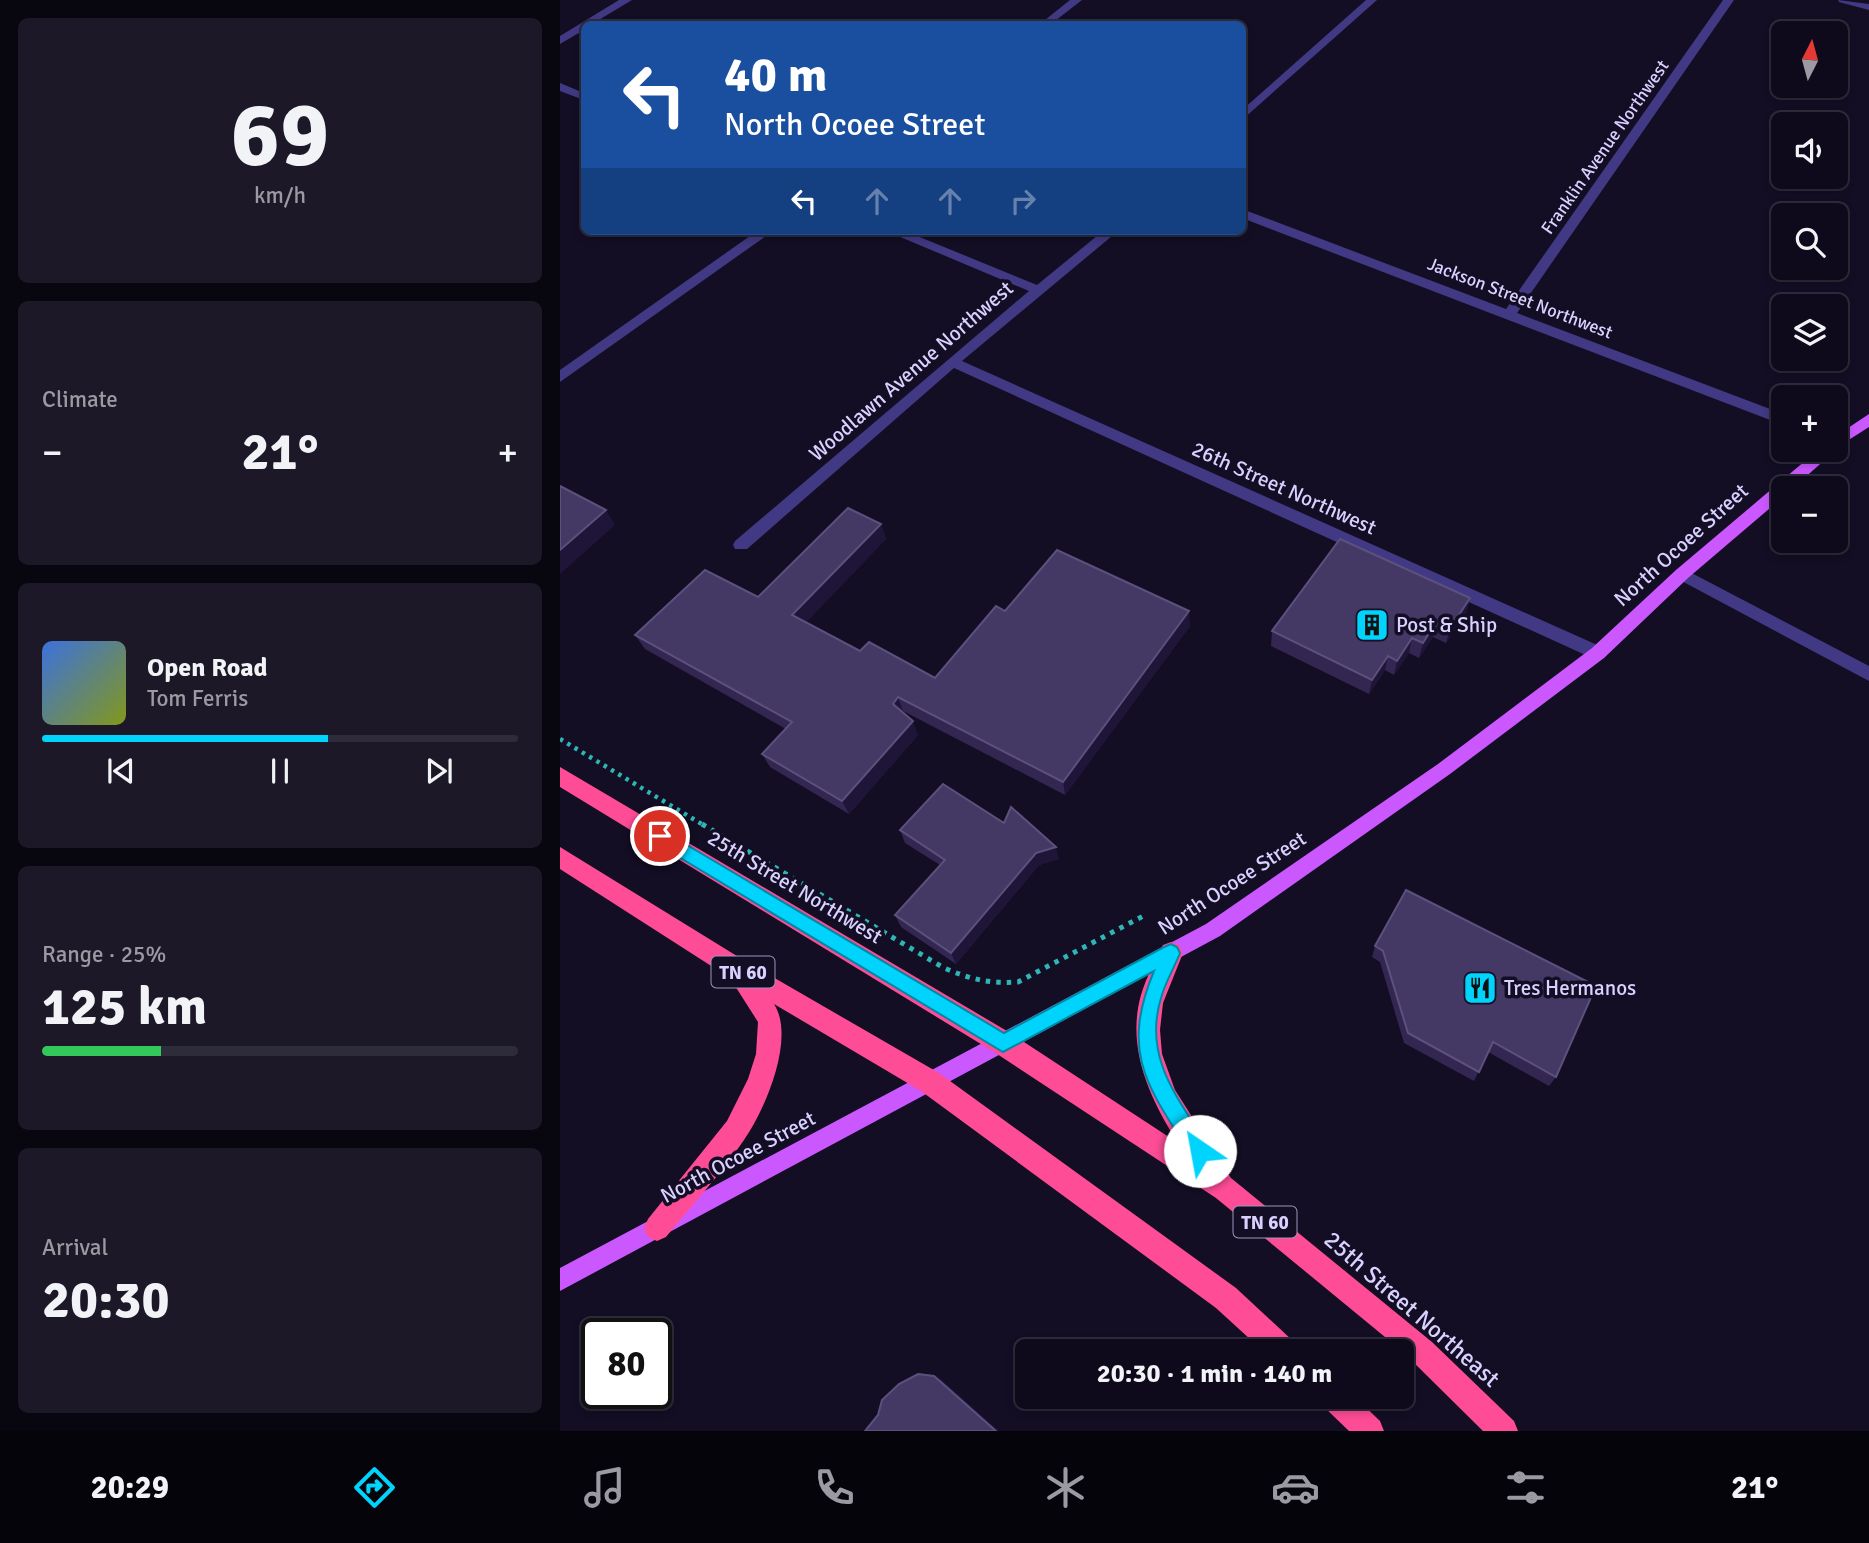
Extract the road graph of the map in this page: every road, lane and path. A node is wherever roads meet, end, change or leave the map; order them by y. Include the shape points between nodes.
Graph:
1 (627, 0) edge
2 (1077, 0) edge
3 (1372, 0) edge
4 (1728, 0) edge
5 (1843, 0) edge
6 (1869, 7) edge
7 (592, 21) edge
8 (1049, 21) edge
9 (581, 28) edge
10 (560, 41) edge
11 (560, 87) edge
12 (581, 96) edge
13 (1246, 113) edge
14 (1246, 215) edge
15 (760, 235) edge
16 (903, 235) edge
17 (1106, 235) edge
18 (1038, 290) junction
19 (1509, 314) junction
20 (952, 362) junction
21 (560, 377) edge
22 (1771, 415) edge
23 (1869, 419) edge
24 (1848, 434) edge
25 (1813, 462) edge
26 (741, 545) dead end
27 (1682, 574) junction
28 (1598, 653) junction
29 (1869, 674) edge
30 (560, 739) edge
31 (560, 776) edge
32 (560, 857) edge
33 (1147, 915) dead end
34 (1171, 953) junction
35 (737, 968) junction
36 (1003, 1043) junction
37 (930, 1082) junction
38 (1225, 1189) junction
39 (657, 1228) junction
40 (560, 1280) edge
41 (1270, 1339) edge
42 (1347, 1409) edge
43 (1370, 1431) edge
44 (1504, 1431) edge

1 - 7 street
2 - 8 street
3 - 13 street
4 - 19 street, Franklin Avenue Northwest
5 - 6 street
9 - 10 street
11 - 12 street
14 - 19 street, Jackson Street Northwest
15 - 21 street
16 - 18 street
17 - 18 street, Woodlawn Avenue Northwest
18 - 20 street, Woodlawn Avenue Northwest
19 - 22 street, Jackson Street Northwest
20 - 26 street, Woodlawn Avenue Northwest
20 - 28 street, 26th Street Northwest
23 - 24 main road, North Ocoee Street
25 - 27 main road, North Ocoee Street
27 - 28 main road, North Ocoee Street
27 - 29 street
28 - 34 main road, North Ocoee Street via 1444,769 1213,930
30 - 33 path via 944,968 974,981 1018,982
31 - 36 highway, 25th Street Northwest / TN 60
32 - 35 highway, TN 60
34 - 36 main road, North Ocoee Street
34 - 38 highway via 1151,1000 1146,1038 1155,1079
35 - 37 highway, TN 60
35 - 39 highway via 770,1019 762,1074 736,1130
36 - 37 main road, North Ocoee Street
36 - 38 highway, 25th Street Northeast / TN 60
37 - 39 main road, North Ocoee Street
37 - 41 highway, TN 60 via 1226,1298
38 - 44 highway, 25th Street Northeast / TN 60 via 1422,1352
39 - 40 main road, North Ocoee Street
42 - 43 highway

